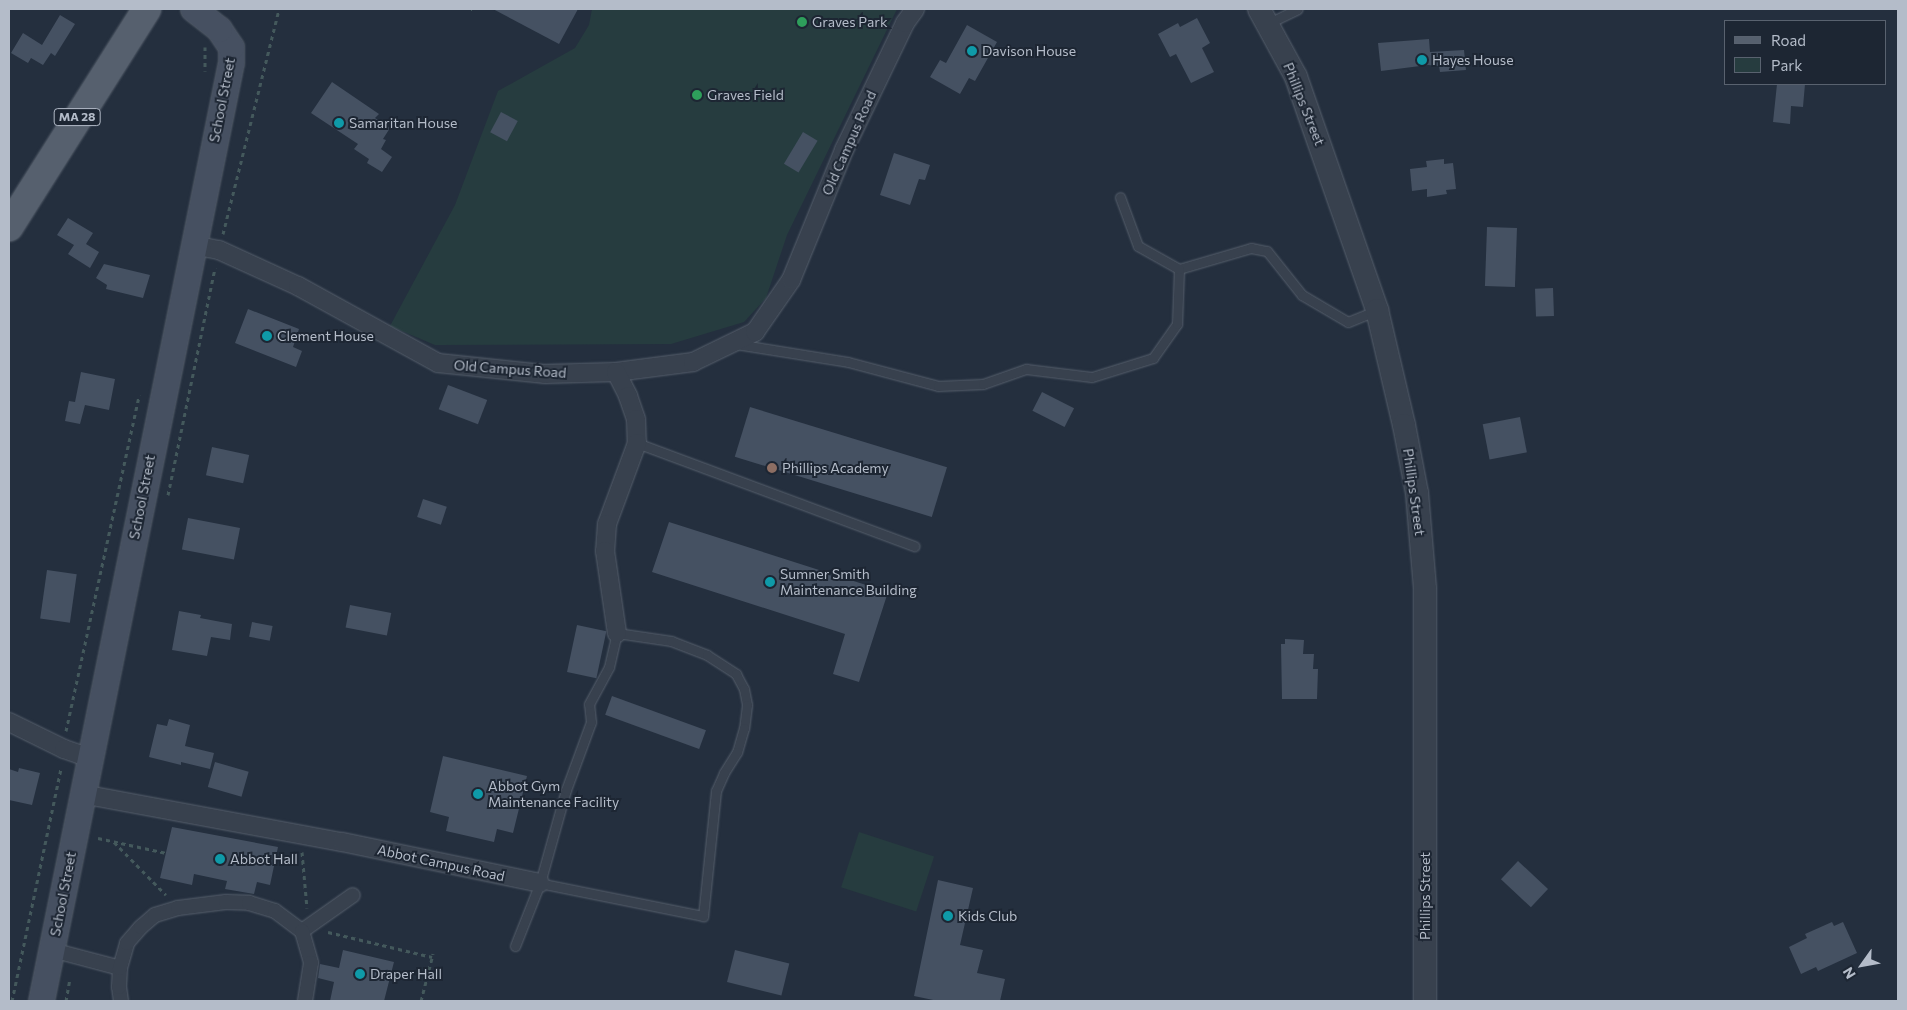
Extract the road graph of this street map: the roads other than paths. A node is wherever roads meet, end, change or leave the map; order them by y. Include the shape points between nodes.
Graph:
1 (147, 9) edge
2 (193, 9) edge
3 (915, 9) edge
4 (1298, 9) edge
5 (1263, 16) edge
6 (1120, 197) dead end
7 (9, 227) edge
8 (193, 245) junction
9 (1179, 269) junction
10 (1377, 310) junction
11 (734, 344) junction
12 (616, 372) junction
13 (637, 443) junction
14 (914, 546) dead end
15 (617, 633) junction
16 (9, 722) edge
17 (90, 758) junction
18 (82, 794) junction
19 (540, 883) junction
20 (353, 895) dead end
21 (306, 929) junction
22 (515, 946) dead end
23 (52, 950) junction
24 (120, 968) junction
25 (41, 1001) edge
26 (121, 1001) edge
27 (305, 1001) edge
28 (1425, 1001) edge

1 - 7 main road, MA 28
2 - 8 main road, School Street via 219,29 231,47 232,55
3 - 11 street, Old Campus Road via 905,23 844,150 791,280 755,332
4 - 5 lane
5 - 10 street, Phillips Street via 1296,77
6 - 9 lane via 1138,246
8 - 12 street, Old Campus Road via 219,250 298,286 438,363 545,374
8 - 17 main road, School Street
9 - 10 lane via 1251,248 1267,251 1302,295 1348,322
9 - 11 lane via 1177,324 1153,358 1092,377 1026,369 983,384 938,386 848,362
10 - 28 street, Phillips Street via 1417,493 1425,589
11 - 12 street, Old Campus Road via 694,362
12 - 13 street via 636,419
13 - 14 lane
13 - 15 street via 607,524 604,551
15 - 19 lane via 609,667 588,704 591,722 582,742
15 - 19 lane via 671,641 707,655 736,674 744,689 747,705 744,728 737,752 716,792 703,916
16 - 17 street
17 - 18 main road, School Street
18 - 19 street, Abbot Campus Road
18 - 23 main road, School Street
19 - 22 lane
20 - 21 street
21 - 24 street via 275,912 249,903 226,902 178,908 155,915 141,927 127,943
21 - 27 street via 311,963
23 - 24 street
23 - 25 main road, School Street
24 - 26 street

